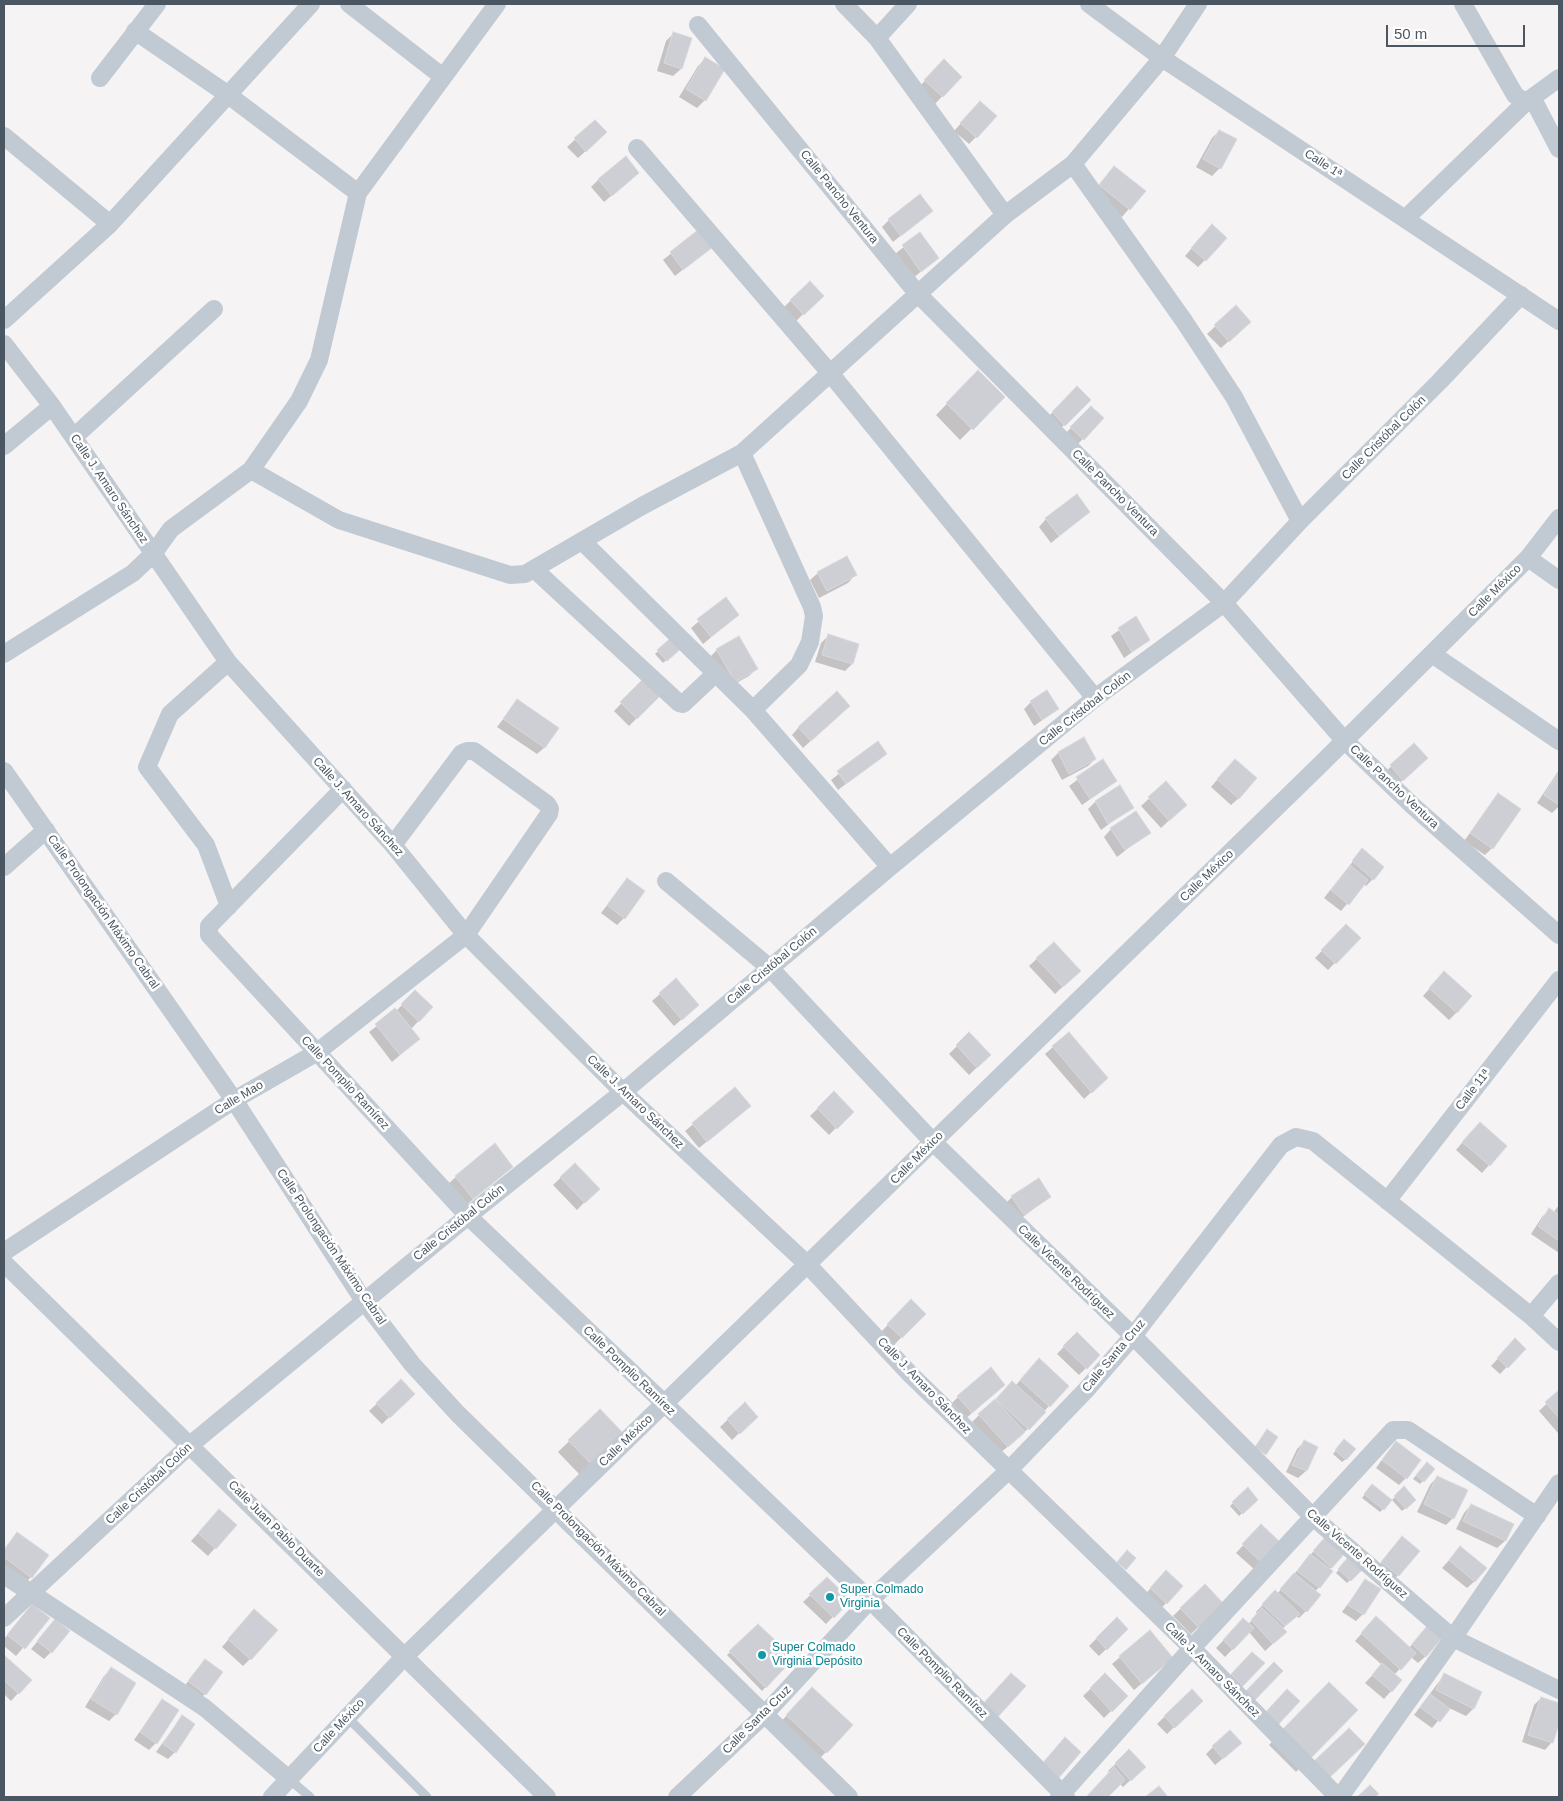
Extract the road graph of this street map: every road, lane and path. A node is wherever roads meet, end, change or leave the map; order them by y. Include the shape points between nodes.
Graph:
1 (156, 4) edge
2 (311, 4) edge
3 (349, 4) edge
4 (497, 4) edge
5 (844, 4) edge
6 (908, 4) edge
7 (1089, 4) edge
8 (1198, 4) edge
9 (1463, 4) edge
10 (1105, 9) edge
11 (698, 26) dead end
12 (135, 31) junction
13 (877, 38) junction
14 (1162, 58) junction
15 (443, 77) junction
16 (100, 78) dead end
17 (1559, 78) edge
18 (227, 94) junction
19 (1526, 102) junction
20 (4, 136) edge
21 (637, 148) dead end
22 (1559, 149) edge
23 (1073, 164) junction
24 (358, 193) junction
25 (1005, 215) junction
26 (1405, 219) junction
27 (110, 224) junction
28 (917, 293) junction
29 (1521, 295) junction
30 (214, 309) dead end
31 (4, 320) edge
32 (1559, 320) edge
33 (4, 344) edge
34 (830, 372) junction
35 (52, 406) junction
36 (74, 438) junction
37 (4, 446) edge
38 (742, 453) junction
39 (251, 470) junction
40 (1559, 518) edge
41 (1300, 521) junction
42 (583, 542) junction
43 (153, 554) junction
44 (1528, 558) junction
45 (534, 569) junction
46 (1559, 580) edge
47 (1224, 603) junction
48 (4, 654) edge
49 (1432, 654) junction
50 (228, 662) junction
51 (715, 674) junction
52 (1095, 698) junction
53 (753, 710) junction
54 (1344, 740) junction
55 (1559, 741) edge
56 (4, 771) edge
57 (343, 789) junction
58 (46, 830) junction
59 (393, 845) junction
60 (4, 867) edge
61 (890, 867) junction
62 (666, 881) dead end
63 (229, 906) junction
64 (466, 934) junction
65 (1559, 935) edge
66 (770, 968) junction
67 (1559, 980) edge
68 (316, 1053) junction
69 (623, 1092) junction
70 (234, 1100) junction
71 (932, 1142) junction
72 (1387, 1201) junction
73 (468, 1216) junction
74 (4, 1252) edge
75 (4, 1263) edge
76 (807, 1264) junction
77 (1559, 1284) edge
78 (364, 1301) junction
79 (1531, 1316) junction
80 (1133, 1336) junction
81 (1559, 1342) edge
82 (664, 1404) junction
83 (190, 1445) junction
84 (1008, 1471) junction
85 (1559, 1482) edge
86 (557, 1508) junction
87 (1537, 1516) junction
88 (1313, 1517) junction
89 (4, 1575) edge
90 (30, 1594) junction
91 (870, 1600) junction
92 (4, 1618) edge
93 (1453, 1638) junction
94 (1192, 1648) junction
95 (404, 1656) junction
96 (1559, 1690) edge
97 (764, 1714) junction
98 (347, 1717) junction
99 (289, 1779) junction
100 (539, 1794) edge
101 (1063, 1796) edge
102 (272, 1797) edge
103 (310, 1797) edge
104 (427, 1797) edge
105 (678, 1797) edge
106 (848, 1797) edge
107 (1339, 1797) edge

1 - 12 street
2 - 18 street
3 - 15 street
4 - 15 street
5 - 13 street
6 - 13 street
7 - 10 street, Calle 1ª
8 - 14 street
9 - 19 street via 1515,96
10 - 14 street, Calle 1ª
11 - 28 street, Calle Pancho Ventura
12 - 16 street
12 - 18 street
13 - 25 street
14 - 23 street
14 - 26 street, Calle 1ª
15 - 24 street
17 - 19 street
18 - 24 street
18 - 27 street
19 - 22 street via 1535,104
19 - 26 street
20 - 27 street
21 - 34 street
23 - 25 street
23 - 41 street via 1234,397
24 - 39 street via 319,360 299,401
25 - 28 street
26 - 29 street, Calle 1ª
27 - 31 street
28 - 34 street
28 - 47 street, Calle Pancho Ventura
29 - 32 street, Calle 1ª
29 - 41 street, Calle Cristóbal Colón
30 - 36 street
33 - 35 street, Calle J. Amaro Sánchez
34 - 38 street
34 - 52 street
35 - 36 street, Calle J. Amaro Sánchez
35 - 37 street
36 - 43 street, Calle J. Amaro Sánchez
38 - 42 street via 642,506
38 - 53 street via 814,616 810,642 799,665
39 - 43 street via 171,529
39 - 45 street via 339,520 510,575 526,574
40 - 44 street, Calle México
41 - 47 street, Calle Cristóbal Colón
42 - 45 street
42 - 51 street
43 - 48 street via 132,573
43 - 50 street, Calle J. Amaro Sánchez
44 - 46 street
44 - 49 street, Calle México
45 - 51 street via 679,703 683,704
47 - 52 street, Calle Cristóbal Colón
47 - 54 street, Calle Pancho Ventura
49 - 54 street, Calle México
49 - 55 street
50 - 57 street, Calle J. Amaro Sánchez
50 - 63 street via 170,714 147,767 206,845
51 - 53 street
52 - 61 street, Calle Cristóbal Colón
53 - 61 street
54 - 65 street, Calle Pancho Ventura via 1413,806
54 - 71 street, Calle México
56 - 58 street, Calle Prolongación Máximo Cabral
57 - 59 street, Calle J. Amaro Sánchez
57 - 63 street
58 - 60 street
58 - 70 street, Calle Prolongación Máximo Cabral
59 - 64 street, Calle J. Amaro Sánchez
59 - 64 street, Calle Mao via 462,753 467,751 474,751 548,804 549,814
61 - 66 street, Calle Cristóbal Colón
62 - 66 street, Calle Vicente Rodríguez
63 - 68 street, Calle Pomplio Ramírez via 208,930 209,935
64 - 68 street, Calle Mao
64 - 69 street, Calle J. Amaro Sánchez
66 - 69 street, Calle Cristóbal Colón
66 - 71 street, Calle Vicente Rodríguez
67 - 72 street, Calle 11ª
68 - 70 street, Calle Mao
68 - 73 street, Calle Pomplio Ramírez
69 - 73 street, Calle Cristóbal Colón
69 - 76 street, Calle J. Amaro Sánchez
70 - 74 street, Calle Mao
70 - 78 street, Calle Prolongación Máximo Cabral
71 - 76 street, Calle México
71 - 80 street, Calle Vicente Rodríguez
72 - 79 street, Calle Santa Cruz
72 - 80 street, Calle Santa Cruz via 1313,1141 1296,1137 1281,1145
73 - 78 street, Calle Cristóbal Colón
73 - 82 street, Calle Pomplio Ramírez
75 - 83 street, Calle Juan Pablo Duarte
76 - 82 street, Calle México
76 - 84 street, Calle J. Amaro Sánchez via 910,1374
77 - 79 street
78 - 83 street, Calle Cristóbal Colón
78 - 86 street, Calle Prolongación Máximo Cabral via 412,1364 458,1414
79 - 81 street, Calle Santa Cruz
80 - 84 street, Calle Santa Cruz
80 - 88 street, Calle Vicente Rodríguez
82 - 86 street, Calle México
82 - 91 street, Calle Pomplio Ramírez
83 - 90 street, Calle Cristóbal Colón
83 - 95 street, Calle Juan Pablo Duarte
84 - 91 street, Calle Santa Cruz
84 - 94 street, Calle J. Amaro Sánchez
85 - 87 street
86 - 95 street, Calle México
86 - 97 street, Calle Prolongación Máximo Cabral
87 - 88 street via 1408,1430 1393,1430
87 - 93 street
88 - 93 street, Calle Vicente Rodríguez
88 - 94 street
89 - 90 street
90 - 92 street, Calle Cristóbal Colón
90 - 99 street via 205,1708
91 - 97 street, Calle Santa Cruz
91 - 101 street, Calle Pomplio Ramírez
93 - 96 street, Calle Vicente Rodríguez
93 - 107 street
94 - 101 street
94 - 107 street, Calle J. Amaro Sánchez
95 - 98 street, Calle México
95 - 100 street, Calle Juan Pablo Duarte
97 - 105 street, Calle Santa Cruz
97 - 106 street, Calle Prolongación Máximo Cabral
98 - 99 street, Calle México
98 - 104 lane
99 - 102 street, Calle México
99 - 103 lane

